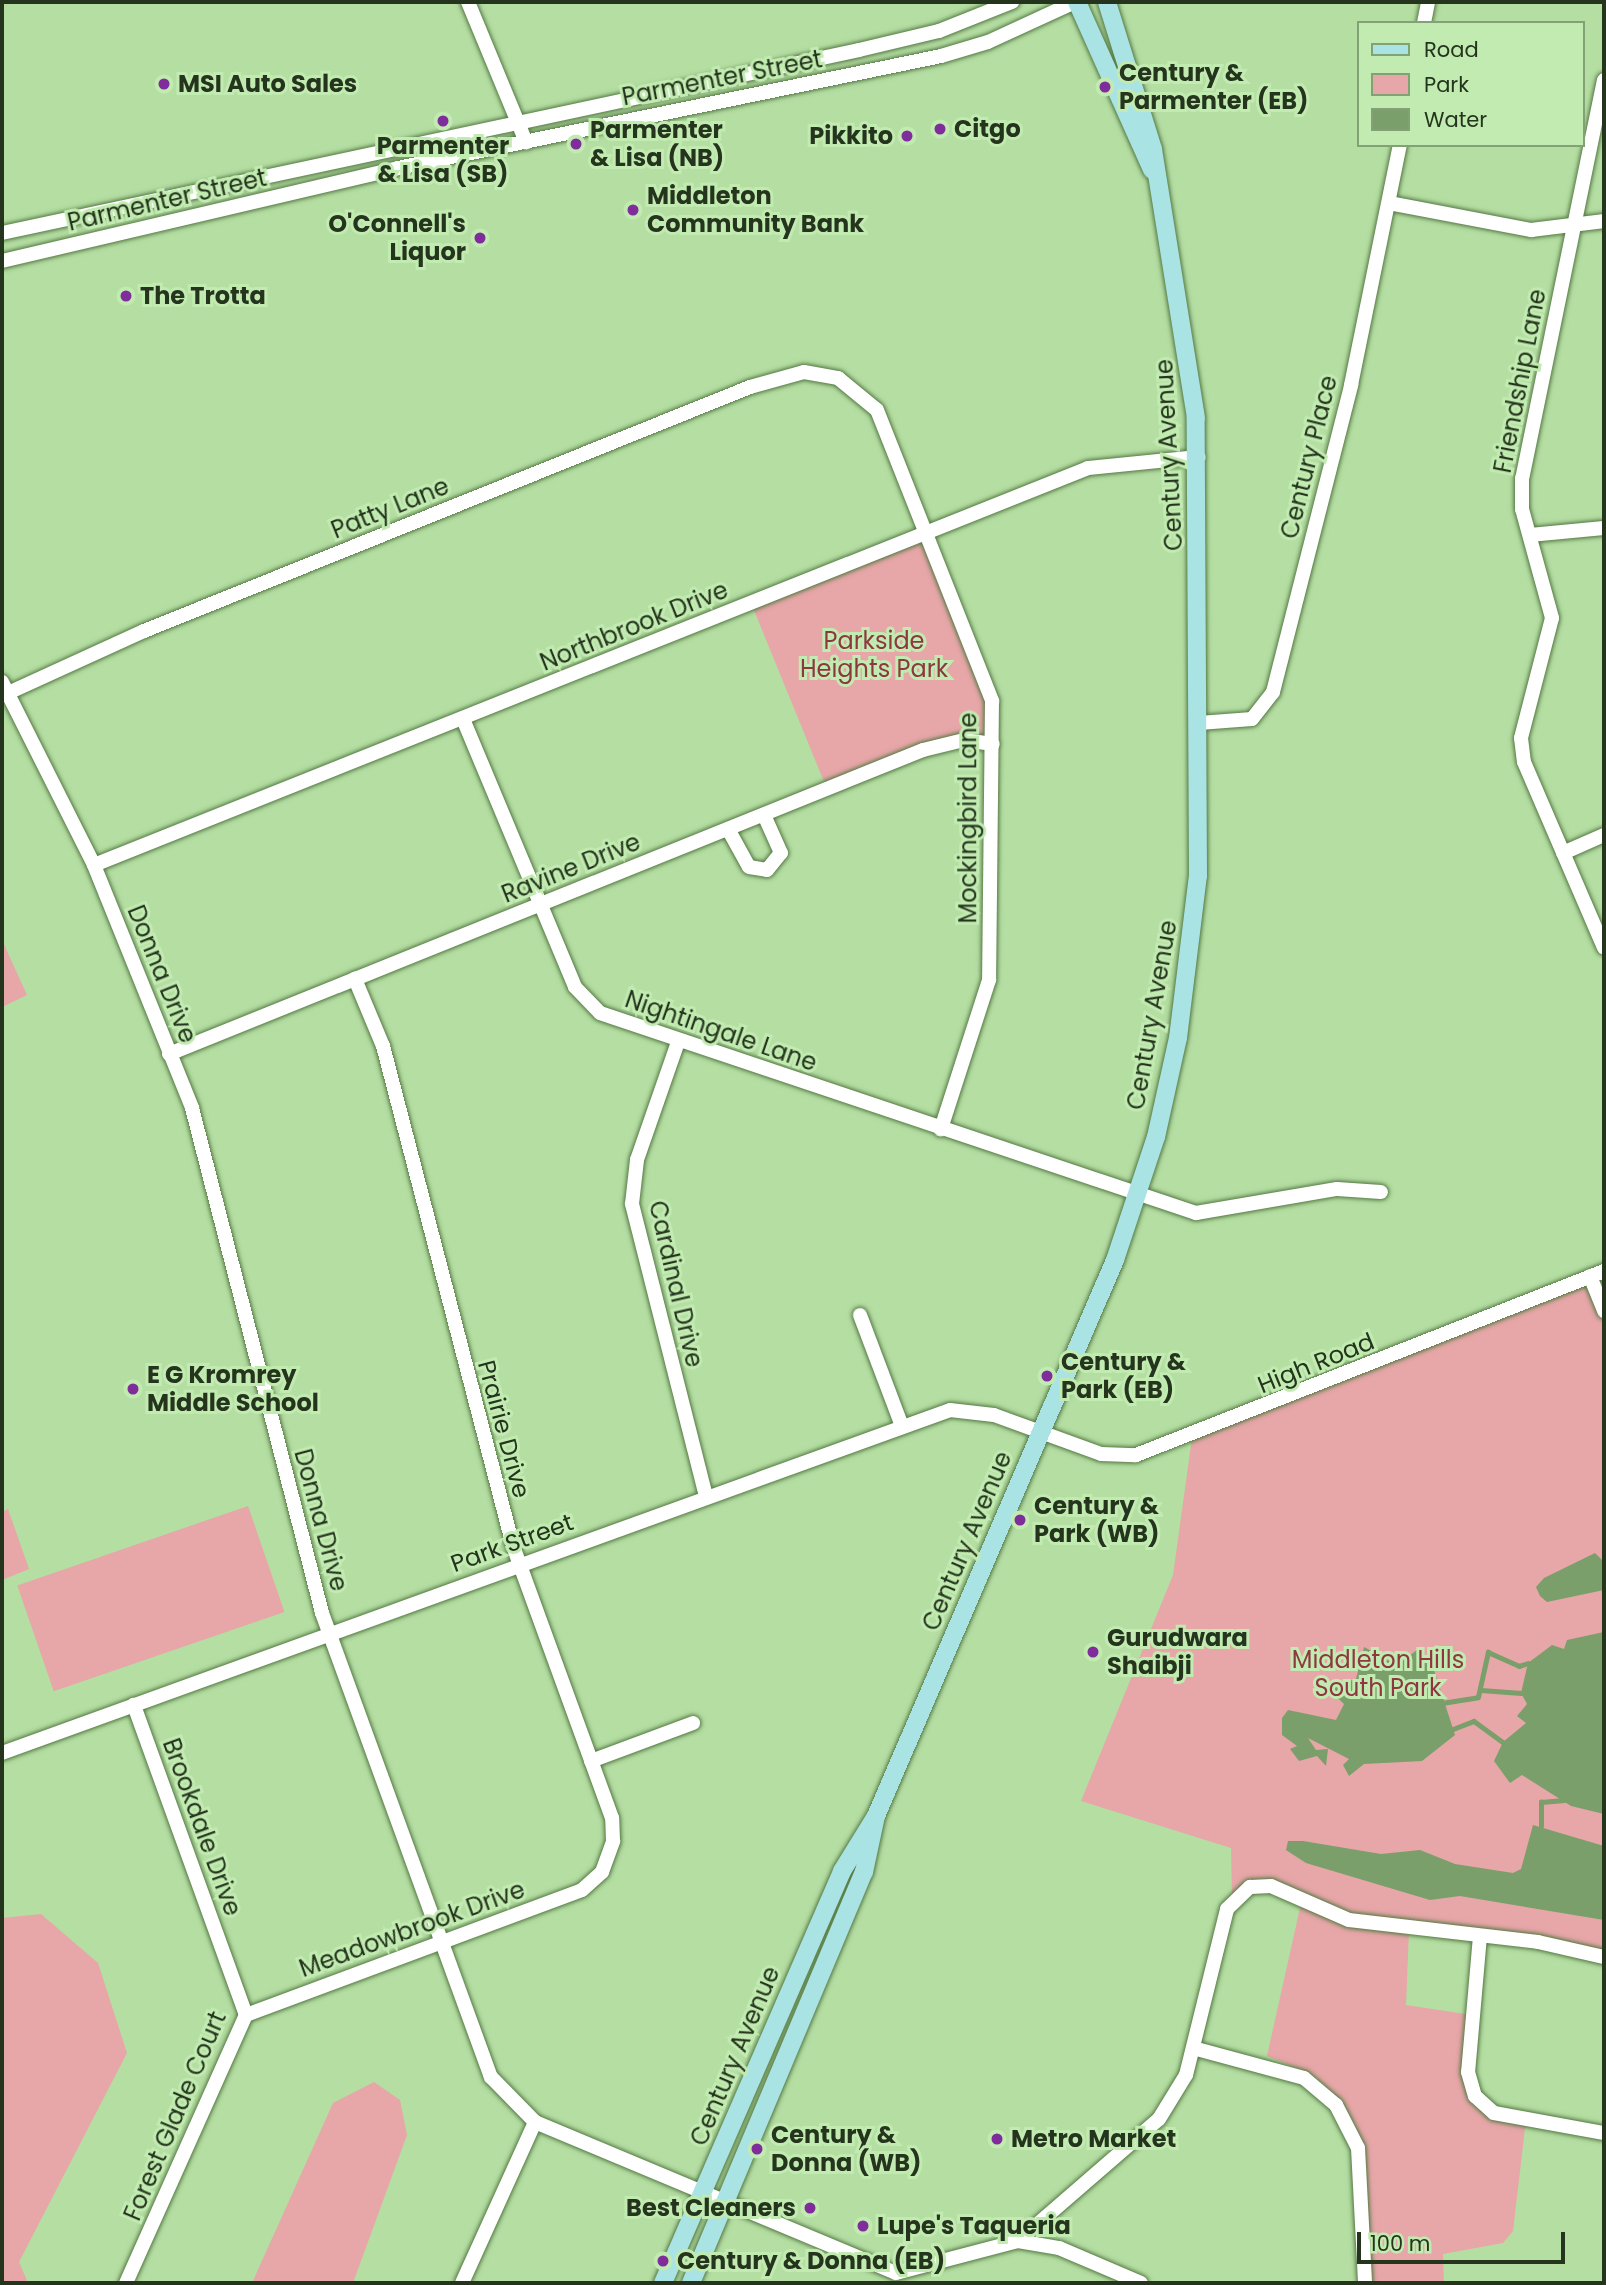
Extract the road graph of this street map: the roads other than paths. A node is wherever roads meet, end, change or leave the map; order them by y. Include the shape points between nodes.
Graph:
1 (468, 2) edge
2 (1012, 2) edge
3 (1076, 2) edge
4 (1107, 2) edge
5 (1428, 2) edge
6 (1424, 21) edge
7 (1604, 80) edge
8 (520, 120) junction
9 (526, 142) junction
10 (1400, 147) edge
11 (1152, 170) junction
12 (1389, 203) junction
13 (1604, 221) edge
14 (1574, 226) junction
15 (2, 233) edge
16 (2, 261) edge
17 (792, 375) joint
18 (1198, 457) junction
19 (1604, 528) edge
20 (925, 533) junction
21 (1530, 535) junction
22 (5, 688) edge
23 (463, 719) junction
24 (1199, 723) junction
25 (993, 744) junction
26 (764, 815) junction
27 (728, 829) junction
28 (1604, 835) edge
29 (1563, 853) junction
30 (94, 865) junction
31 (539, 906) junction
32 (1604, 948) edge
33 (355, 979) junction
34 (678, 1042) junction
35 (169, 1054) junction
36 (941, 1129) junction
37 (1381, 1192) dead end
38 (1139, 1194) junction
39 (1597, 1273) edge
40 (1604, 1311) edge
41 (860, 1315) dead end
42 (902, 1426) junction
43 (1041, 1432) junction
44 (706, 1496) junction
45 (520, 1564) junction
46 (329, 1634) junction
47 (134, 1705) junction
48 (693, 1723) dead end
49 (2, 1753) edge
50 (591, 1760) junction
51 (876, 1816) junction
52 (593, 1882) joint
53 (1480, 1936) junction
54 (442, 1942) junction
55 (1604, 1957) edge
56 (227, 1964) joint
57 (246, 2015) junction
58 (1192, 2048) junction
59 (535, 2122) junction
60 (1604, 2133) edge
61 (702, 2195) junction
62 (725, 2206) junction
63 (1018, 2241) junction
64 (897, 2278) edge
65 (126, 2283) edge
66 (463, 2283) edge
67 (663, 2283) edge
68 (691, 2283) edge
69 (1140, 2283) edge
70 (1365, 2283) edge

1 - 8 street
2 - 8 street, Parmenter Street via 939,31
3 - 9 street, Parmenter Street via 953,52
3 - 11 main road, Century Avenue
4 - 11 main road, Century Avenue via 1153,149
5 - 6 street
7 - 14 street, Friendship Lane
8 - 9 street
8 - 15 street, Parmenter Street
9 - 16 street, Parmenter Street
10 - 12 street, Century Place
11 - 18 main road, Century Avenue via 1186,326
12 - 14 street via 1517,229
12 - 24 street, Century Place via 1351,385 1273,692 1252,719
13 - 14 street
14 - 21 street, Friendship Lane via 1522,478
17 - 20 street, Mockingbird Lane via 828,374 872,402
17 - 22 street, Patty Lane
18 - 20 street, Northbrook Drive via 1088,468
18 - 24 main road, Century Avenue
19 - 21 street
20 - 23 street, Northbrook Drive
20 - 25 street, Mockingbird Lane via 992,701
21 - 29 street, Friendship Lane via 1552,618 1522,752
22 - 30 street, Donna Drive
23 - 30 street, Northbrook Drive
23 - 31 street, Nightingale Lane
24 - 38 main road, Century Avenue via 1198,876 1187,984
25 - 26 street, Ravine Drive via 964,740 923,750
25 - 36 street, Mockingbird Lane via 989,980
26 - 27 street, Ravine Drive
26 - 27 street via 781,853 767,870 749,867
27 - 31 street, Ravine Drive
28 - 29 street
29 - 32 street, Friendship Lane
30 - 35 street, Donna Drive
31 - 33 street, Ravine Drive
31 - 34 street, Nightingale Lane via 575,987 588,1003 600,1013
33 - 35 street, Ravine Drive
33 - 45 street, Prairie Drive via 383,1046 487,1458
34 - 36 street, Nightingale Lane
34 - 44 street, Cardinal Drive via 636,1160 632,1205
35 - 46 street, Donna Drive via 192,1108
36 - 38 street, Nightingale Lane
37 - 38 street, Nightingale Lane via 1337,1189 1221,1213 1196,1213
38 - 43 main road, Century Avenue
39 - 40 street
39 - 43 street, High Road via 1170,1447 1121,1456
41 - 42 street
42 - 43 street, Park Street via 950,1410 973,1409
42 - 44 street, Park Street
43 - 51 main road, Century Avenue
44 - 45 street, Park Street
45 - 46 street, Park Street
45 - 50 street, Prairie Drive
46 - 47 street, Park Street
46 - 54 street, Donna Drive
47 - 49 street, Park Street
47 - 56 street, Brookdale Drive
48 - 50 street
50 - 52 street, Prairie Drive via 614,1828 612,1852
51 - 61 main road, Century Avenue via 842,1871
51 - 62 main road, Century Avenue via 879,1824 864,1872
52 - 54 street, Meadowbrook Drive
53 - 55 street
53 - 58 street via 1349,1920 1271,1886 1250,1887 1227,1909
53 - 60 street via 1468,2072 1475,2096 1494,2113
54 - 57 street, Meadowbrook Drive
54 - 59 street, Donna Drive via 491,2077
56 - 57 street, Forest Glade Court
57 - 65 street, Forest Glade Court
58 - 63 street via 1186,2075 1159,2119
58 - 70 street via 1304,2078 1336,2105 1359,2148
59 - 61 street, Donna Drive
59 - 66 street
61 - 62 street, Donna Drive
61 - 67 main road, Century Avenue
62 - 64 street, Donna Drive
62 - 68 main road, Century Avenue
63 - 64 street
63 - 69 street via 1059,2248

